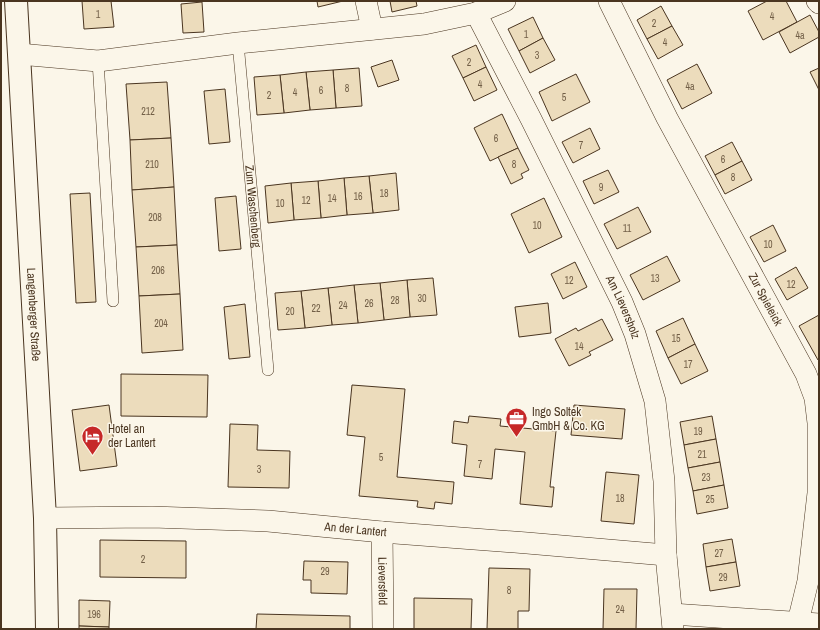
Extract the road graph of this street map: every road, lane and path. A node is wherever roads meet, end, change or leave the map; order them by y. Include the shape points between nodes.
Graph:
1 (16, 1) edge
2 (366, 1) edge
3 (505, 1) edge
4 (610, 1) edge
5 (476, 13) junction
6 (372, 29) junction
7 (238, 43) junction
8 (18, 54) junction
9 (98, 61) junction
10 (113, 301) dead end
11 (268, 370) dead end
12 (45, 518) junction
13 (382, 532) junction
14 (666, 555) junction
15 (672, 621) edge
16 (798, 622) junction
17 (819, 624) edge
18 (47, 629) edge
19 (383, 629) edge

1 - 8 main road, Langenberger Straße
2 - 6 street
3 - 5 street
4 - 16 street, Zur Spieleick via 667,118 806,374 815,398 818,424 818,493 808,581
5 - 6 street via 424,24
5 - 14 street, Am Lieversholz via 622,302 635,334 656,402 664,481
6 - 7 street
7 - 9 street
7 - 11 lane, Zum Waschenberg
8 - 9 street
8 - 12 main road, Langenberger Straße
9 - 10 lane
12 - 13 street, An der Lantert via 152,517 268,521
12 - 18 main road, Langenberger Straße
13 - 14 street, An der Lantert
13 - 19 street, Lieversfeld
14 - 15 street, Am Lieversholz
15 - 16 street
16 - 17 street

